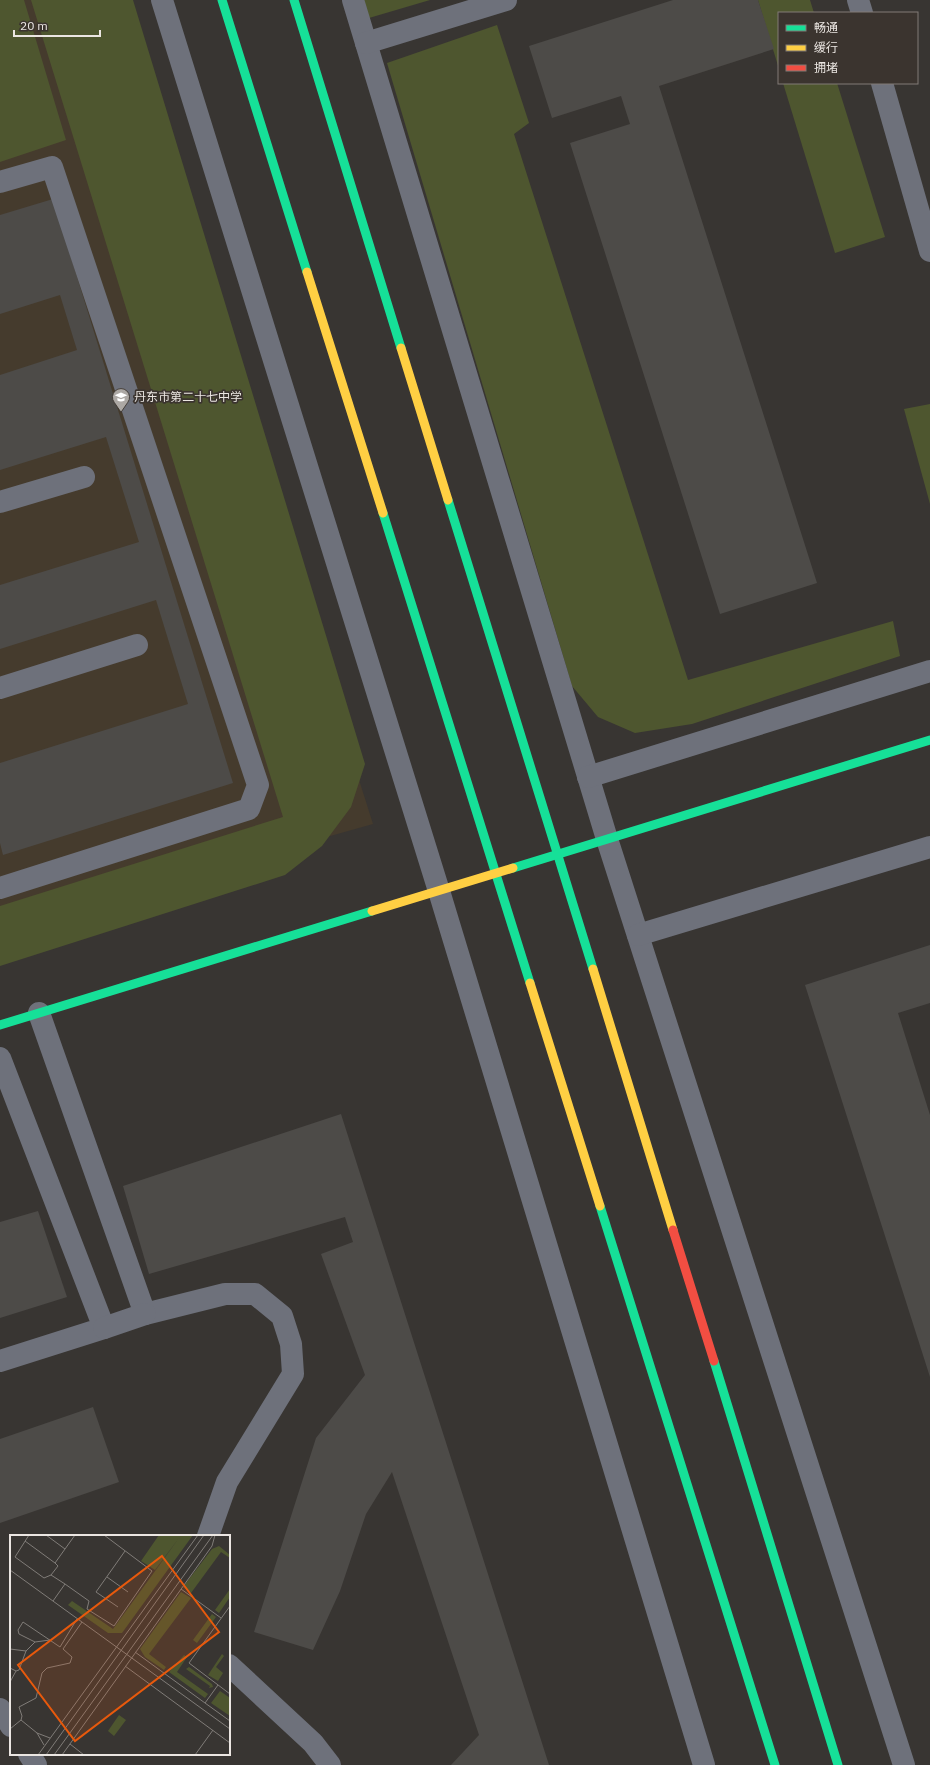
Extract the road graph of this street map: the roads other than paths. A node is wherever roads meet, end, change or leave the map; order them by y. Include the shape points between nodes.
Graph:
1 (162, 0) edge
2 (222, 0) edge
3 (294, 0) edge
4 (353, 0) edge
5 (506, 0) edge
6 (858, 0) edge
7 (862, 12) edge
8 (366, 43) junction
9 (882, 84) edge
10 (0, 182) edge
11 (930, 251) edge
12 (84, 477) dead end
13 (0, 502) edge
14 (137, 645) dead end
15 (930, 671) edge
16 (0, 688) edge
17 (930, 740) edge
18 (588, 777) junction
19 (606, 839) junction
20 (930, 847) edge
21 (557, 854) junction
22 (497, 873) junction
23 (0, 888) edge
24 (438, 891) junction
25 (638, 935) junction
26 (39, 1013) junction
27 (0, 1025) edge
28 (0, 1058) edge
29 (145, 1314) junction
30 (104, 1328) junction
31 (1, 1361) edge
32 (208, 1535) edge
33 (230, 1666) edge
34 (0, 1709) edge
35 (10, 1724) edge
36 (30, 1755) edge
37 (36, 1765) edge
38 (330, 1765) edge
39 (704, 1765) edge
40 (776, 1765) edge
41 (838, 1765) edge
42 (904, 1765) edge

1 - 24 street
2 - 22 main road
3 - 21 main road
4 - 8 street
5 - 8 street
6 - 7 street
8 - 18 street
9 - 11 street
10 - 23 street via 52,167 258,785 249,809
12 - 13 street
14 - 16 street
15 - 18 street
17 - 19 main road
18 - 19 street
19 - 21 main road
19 - 25 street
20 - 25 street
21 - 22 main road
21 - 41 main road
22 - 24 main road
22 - 40 main road
24 - 26 main road
24 - 39 street
25 - 42 street
26 - 27 main road
26 - 29 street
28 - 30 street
29 - 30 street
29 - 32 street via 225,1294 255,1294 282,1316 291,1344 293,1374 227,1482
30 - 31 street
33 - 38 street via 313,1743
34 - 35 street
36 - 37 street

